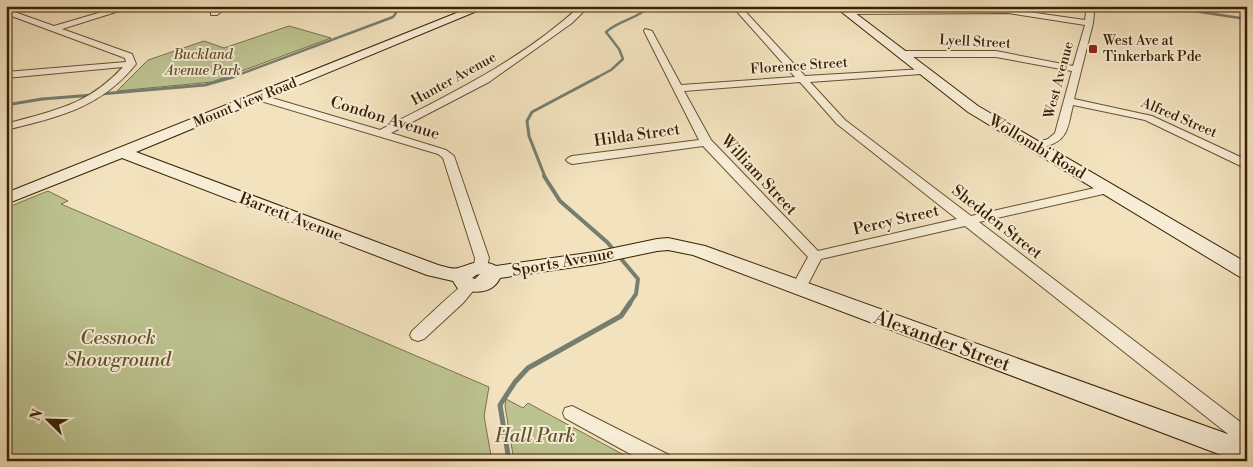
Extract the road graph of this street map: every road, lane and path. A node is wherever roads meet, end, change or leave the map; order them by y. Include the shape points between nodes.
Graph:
1 (131, 6) edge
2 (225, 6) edge
3 (484, 6) edge
4 (585, 6) edge
5 (757, 6) edge
6 (1087, 6) edge
7 (736, 7) edge
8 (843, 9) edge
9 (6, 10) edge
10 (214, 13) dead end
11 (19, 15) junction
12 (6, 18) edge
13 (1089, 23) junction
14 (55, 28) junction
15 (648, 31) dead end
16 (900, 54) junction
17 (131, 64) junction
18 (1077, 69) junction
19 (921, 70) junction
20 (6, 76) edge
21 (802, 79) junction
22 (678, 88) junction
23 (258, 97) junction
24 (1068, 101) junction
25 (6, 127) edge
26 (381, 134) junction
27 (706, 142) junction
28 (1035, 146) junction
29 (122, 152) junction
30 (572, 160) dead end
31 (1247, 165) edge
32 (1108, 189) junction
33 (6, 199) edge
34 (968, 221) junction
35 (635, 249) joint
36 (815, 256) junction
37 (1247, 272) edge
38 (476, 276) junction
39 (799, 288) junction
40 (418, 335) dead end
41 (572, 414) dead end
42 (1246, 453) edge
43 (662, 461) edge

1 - 14 street
2 - 10 street
3 - 23 main road, Mount View Road
4 - 26 street, Hunter Avenue via 486,80
5 - 7 street
6 - 13 street, West Avenue
7 - 21 street, Shedden Street
8 - 13 street via 1027,13
8 - 16 main road, Wollombi Road
9 - 11 street
11 - 12 street
11 - 14 street
13 - 18 street, West Avenue
14 - 17 street via 129,56
15 - 22 street, William Street
16 - 18 street, Lyell Street via 1000,54
16 - 19 main road, Wollombi Road
17 - 20 street
17 - 25 street via 94,97
18 - 24 street, West Avenue
19 - 21 street, Florence Street
19 - 28 main road, Wollombi Road via 973,109
21 - 22 street, Florence Street
21 - 34 street, Shedden Street via 841,122
22 - 27 street, William Street
23 - 26 street, Condon Avenue
23 - 29 main road, Mount View Road
24 - 28 street, West Avenue via 1058,137
24 - 31 street, Alfred Street via 1148,118
26 - 38 street, Condon Avenue via 448,156 482,258
27 - 30 street, Hilda Street
27 - 36 street, William Street
28 - 32 main road, Wollombi Road
29 - 33 main road, Mount View Road
29 - 38 main road, Barrett Avenue via 434,271
32 - 34 street, Percy Street
32 - 37 main road, Wollombi Road
34 - 36 street, Percy Street
34 - 42 street, Shedden Street via 1236,429
35 - 38 main road, Sports Avenue
35 - 39 street, Alexander Street via 657,245 683,246
36 - 39 street
38 - 40 street via 458,300
39 - 42 street, Alexander Street
41 - 43 street

